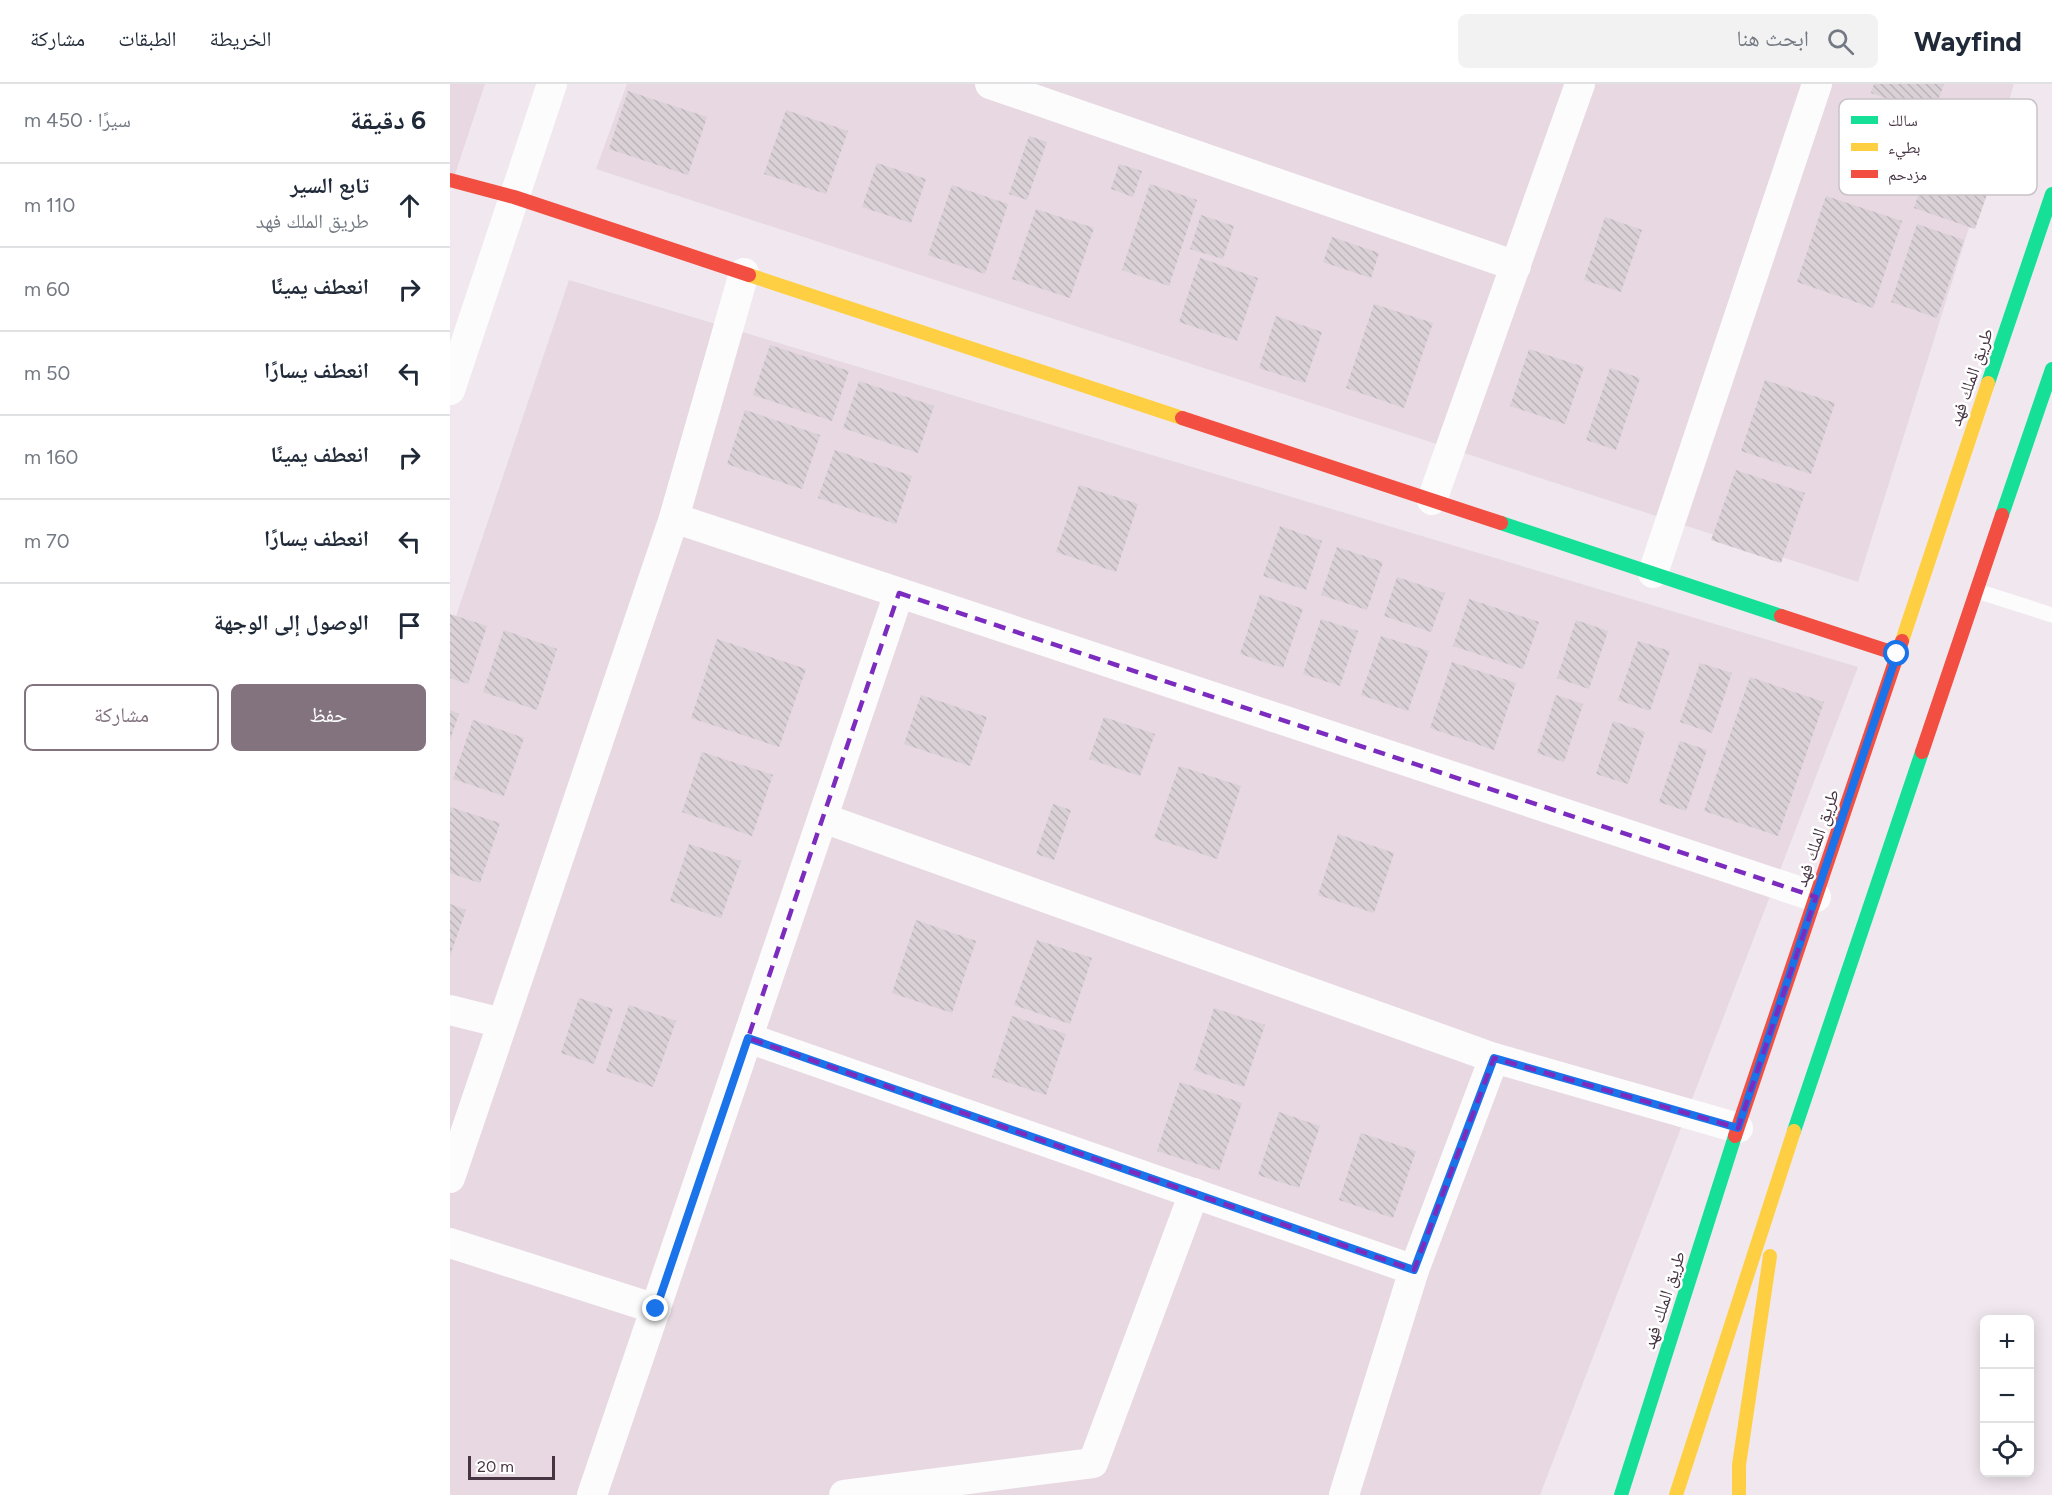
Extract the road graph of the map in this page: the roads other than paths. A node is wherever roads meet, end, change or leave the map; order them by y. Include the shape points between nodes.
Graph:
1 (552, 84) edge
2 (990, 84) edge
3 (1581, 84) edge
4 (1817, 84) edge
5 (1062, 96) edge
6 (450, 180) edge
7 (2052, 194) edge
8 (514, 197) junction
9 (1516, 266) junction
10 (744, 273) junction
11 (2052, 369) edge
12 (450, 390) edge
13 (1432, 500) junction
14 (674, 518) junction
15 (1653, 573) junction
16 (1977, 591) junction
17 (899, 593) junction
18 (2052, 615) edge
19 (1897, 654) junction
20 (823, 818) junction
21 (1816, 897) junction
22 (450, 1010) edge
23 (502, 1023) junction
24 (748, 1038) junction
25 (1494, 1058) junction
26 (1738, 1128) junction
27 (1784, 1162) junction
28 (450, 1178) edge
29 (1194, 1193) junction
30 (450, 1243) edge
31 (1414, 1270) junction
32 (656, 1309) junction
33 (592, 1495) edge
34 (844, 1495) edge
35 (1344, 1495) edge
36 (1621, 1495) edge
37 (1676, 1495) edge
38 (1740, 1495) edge

1 - 8 street
2 - 5 street
3 - 9 street
4 - 15 street
5 - 9 street
6 - 8 street
7 - 19 street, طريق الملك فهد
8 - 10 street
8 - 12 street
9 - 13 street
10 - 13 street
10 - 14 street
11 - 16 street
13 - 15 street
14 - 17 street
14 - 23 street
15 - 19 street
16 - 18 lane
16 - 27 street
17 - 20 street
17 - 21 street
19 - 21 street, طريق الملك فهد
20 - 24 street
20 - 25 street
21 - 26 street, طريق الملك فهد
22 - 23 street
23 - 28 street
24 - 29 street
24 - 32 street
25 - 26 street
25 - 31 street
26 - 36 street, طريق الملك فهد
27 - 37 street
27 - 38 street via 1738,1465
29 - 31 street
29 - 34 street via 1093,1463
30 - 32 street
31 - 35 street
32 - 33 street

